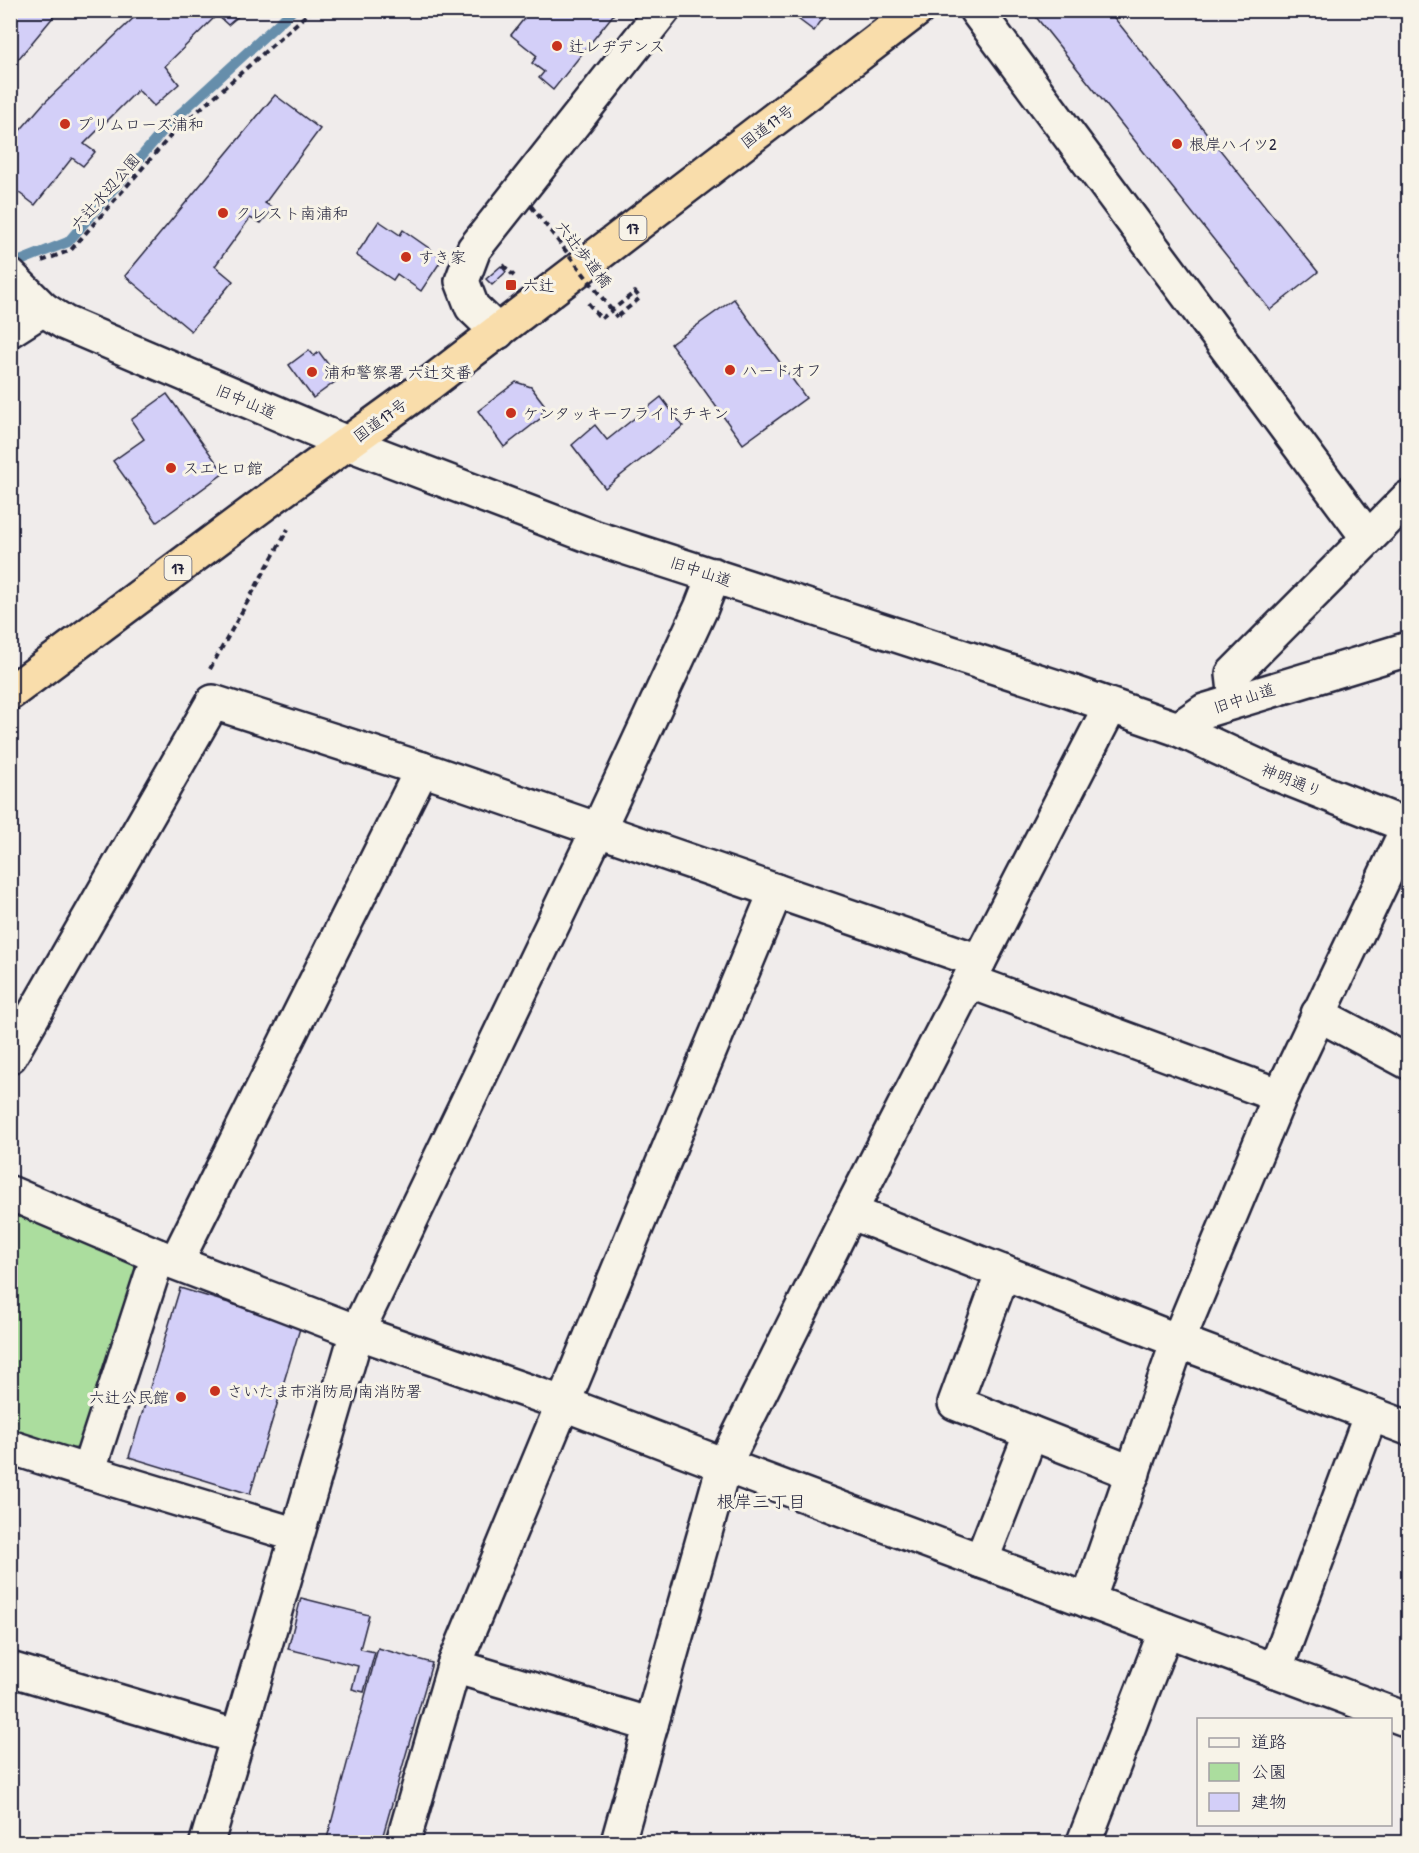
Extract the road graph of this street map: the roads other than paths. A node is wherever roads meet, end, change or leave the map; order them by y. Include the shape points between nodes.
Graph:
1 (663, 10) edge
2 (917, 10) edge
3 (976, 10) edge
4 (10, 276) edge
5 (43, 309) junction
6 (10, 330) edge
7 (498, 332) junction
8 (347, 443) junction
9 (1408, 498) edge
10 (1368, 538) junction
11 (714, 575) junction
12 (1408, 649) edge
13 (10, 693) edge
14 (1236, 700) junction
15 (1110, 707) junction
16 (1178, 729) junction
17 (422, 769) junction
18 (1408, 827) edge
19 (598, 830) junction
20 (776, 891) junction
21 (974, 971) junction
22 (1318, 1014) junction
23 (10, 1056) edge
24 (1408, 1062) edge
25 (1280, 1096) junction
26 (10, 1193) edge
27 (850, 1212) junction
28 (167, 1259) junction
29 (1003, 1272) junction
30 (357, 1332) junction
31 (1178, 1341) junction
32 (562, 1403) junction
33 (1371, 1414) junction
34 (1408, 1428) edge
35 (1031, 1433) junction
36 (10, 1447) edge
37 (724, 1465) junction
38 (88, 1472) junction
39 (1133, 1473) junction
40 (297, 1535) junction
41 (981, 1561) junction
42 (1088, 1601) junction
43 (1166, 1630) junction
44 (454, 1666) junction
45 (10, 1669) edge
46 (1275, 1671) junction
47 (1408, 1720) edge
48 (651, 1725) junction
49 (238, 1737) junction
50 (207, 1842) edge
51 (403, 1842) edge
52 (618, 1842) edge
53 (1084, 1842) edge

1 - 7 street via 474,249 462,281 471,307
2 - 7 highway, 国道17号 / 17
3 - 10 street
4 - 5 street, 旧中山道
5 - 6 street
5 - 8 street, 旧中山道 via 65,322
7 - 8 highway, 国道17号 / 17
8 - 11 street, 旧中山道 via 593,537
8 - 13 highway, 国道17号 / 17
9 - 10 street
10 - 14 street via 1233,674
11 - 15 street, 旧中山道
11 - 19 street
12 - 14 street, 旧中山道
14 - 16 street, 旧中山道 via 1204,711
15 - 16 street, 旧中山道
15 - 21 street
16 - 18 street, 神明通り via 1264,769
17 - 19 street
17 - 23 street via 213,702
17 - 28 street
18 - 22 street
19 - 20 street
19 - 30 street
20 - 21 street
20 - 32 street
21 - 25 street
21 - 27 street
22 - 24 street
22 - 25 street
25 - 31 street
26 - 28 street
27 - 29 street
27 - 37 street
28 - 30 street
28 - 38 street
29 - 31 street
29 - 35 street via 955,1403
30 - 32 street
30 - 40 street
31 - 33 street
31 - 39 street
32 - 37 street
32 - 44 street
33 - 34 street
33 - 46 street
35 - 39 street
35 - 41 street
36 - 38 street
37 - 41 street
37 - 48 street
38 - 40 street
39 - 42 street
40 - 49 street
41 - 42 street
42 - 43 street
43 - 46 street
43 - 53 street
44 - 48 street
44 - 51 street
45 - 49 street
46 - 47 street
48 - 52 street
49 - 50 street

